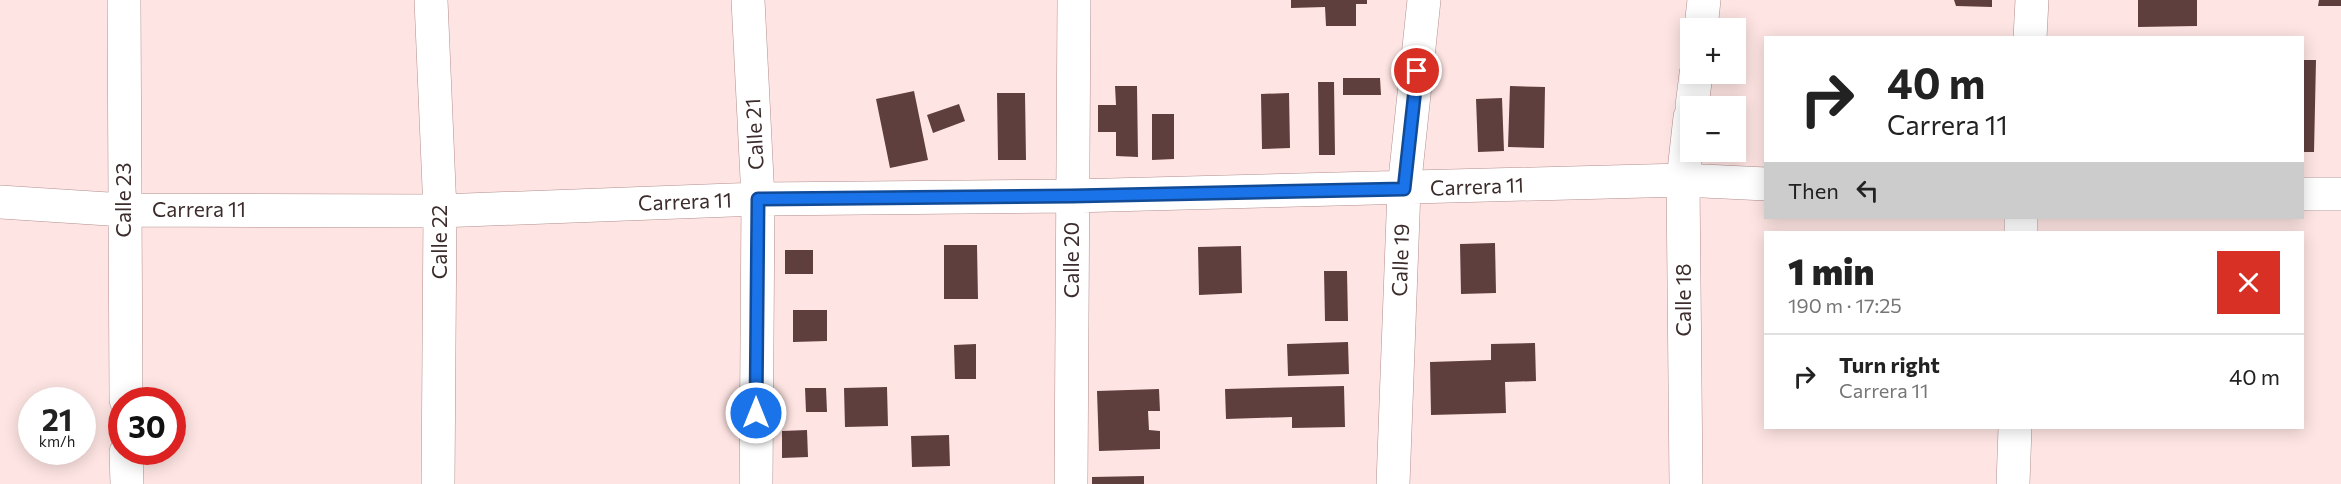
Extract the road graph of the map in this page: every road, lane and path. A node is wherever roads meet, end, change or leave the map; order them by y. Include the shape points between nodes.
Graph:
1 (124, 0) edge
2 (431, 0) edge
3 (748, 0) edge
4 (1074, 0) edge
5 (1424, 0) edge
6 (1704, 0) edge
7 (2031, 0) edge
8 (1702, 18) edge
9 (2030, 36) edge
10 (1685, 162) edge
11 (1683, 180) junction
12 (1764, 184) edge
13 (1404, 189) junction
14 (2304, 194) edge
15 (2341, 194) edge
16 (1072, 196) junction
17 (758, 199) junction
18 (0, 202) edge
19 (124, 210) junction
20 (440, 211) junction
21 (126, 387) edge
22 (2015, 429) edge
23 (126, 465) edge
24 (127, 484) edge
25 (438, 484) edge
26 (756, 484) edge
27 (1071, 484) edge
28 (1393, 484) edge
29 (1686, 484) edge
30 (2013, 484) edge

1 - 19 street, Calle 23
2 - 20 street, Calle 22
3 - 17 street, Calle 21
4 - 16 street, Calle 20
5 - 13 street, Calle 19
6 - 8 street
7 - 9 street
10 - 11 street, Calle 18
11 - 12 street, Carrera 11
11 - 13 street, Carrera 11
11 - 29 street, Calle 18
13 - 16 street, Carrera 11
13 - 28 street, Calle 19
14 - 15 street
16 - 17 street, Carrera 11
16 - 27 street, Calle 20
17 - 20 street, Carrera 11
17 - 26 street, Calle 21
18 - 19 street, Carrera 11
19 - 20 street, Carrera 11
19 - 21 street, Calle 23
20 - 25 street, Calle 22
22 - 30 street
23 - 24 street

